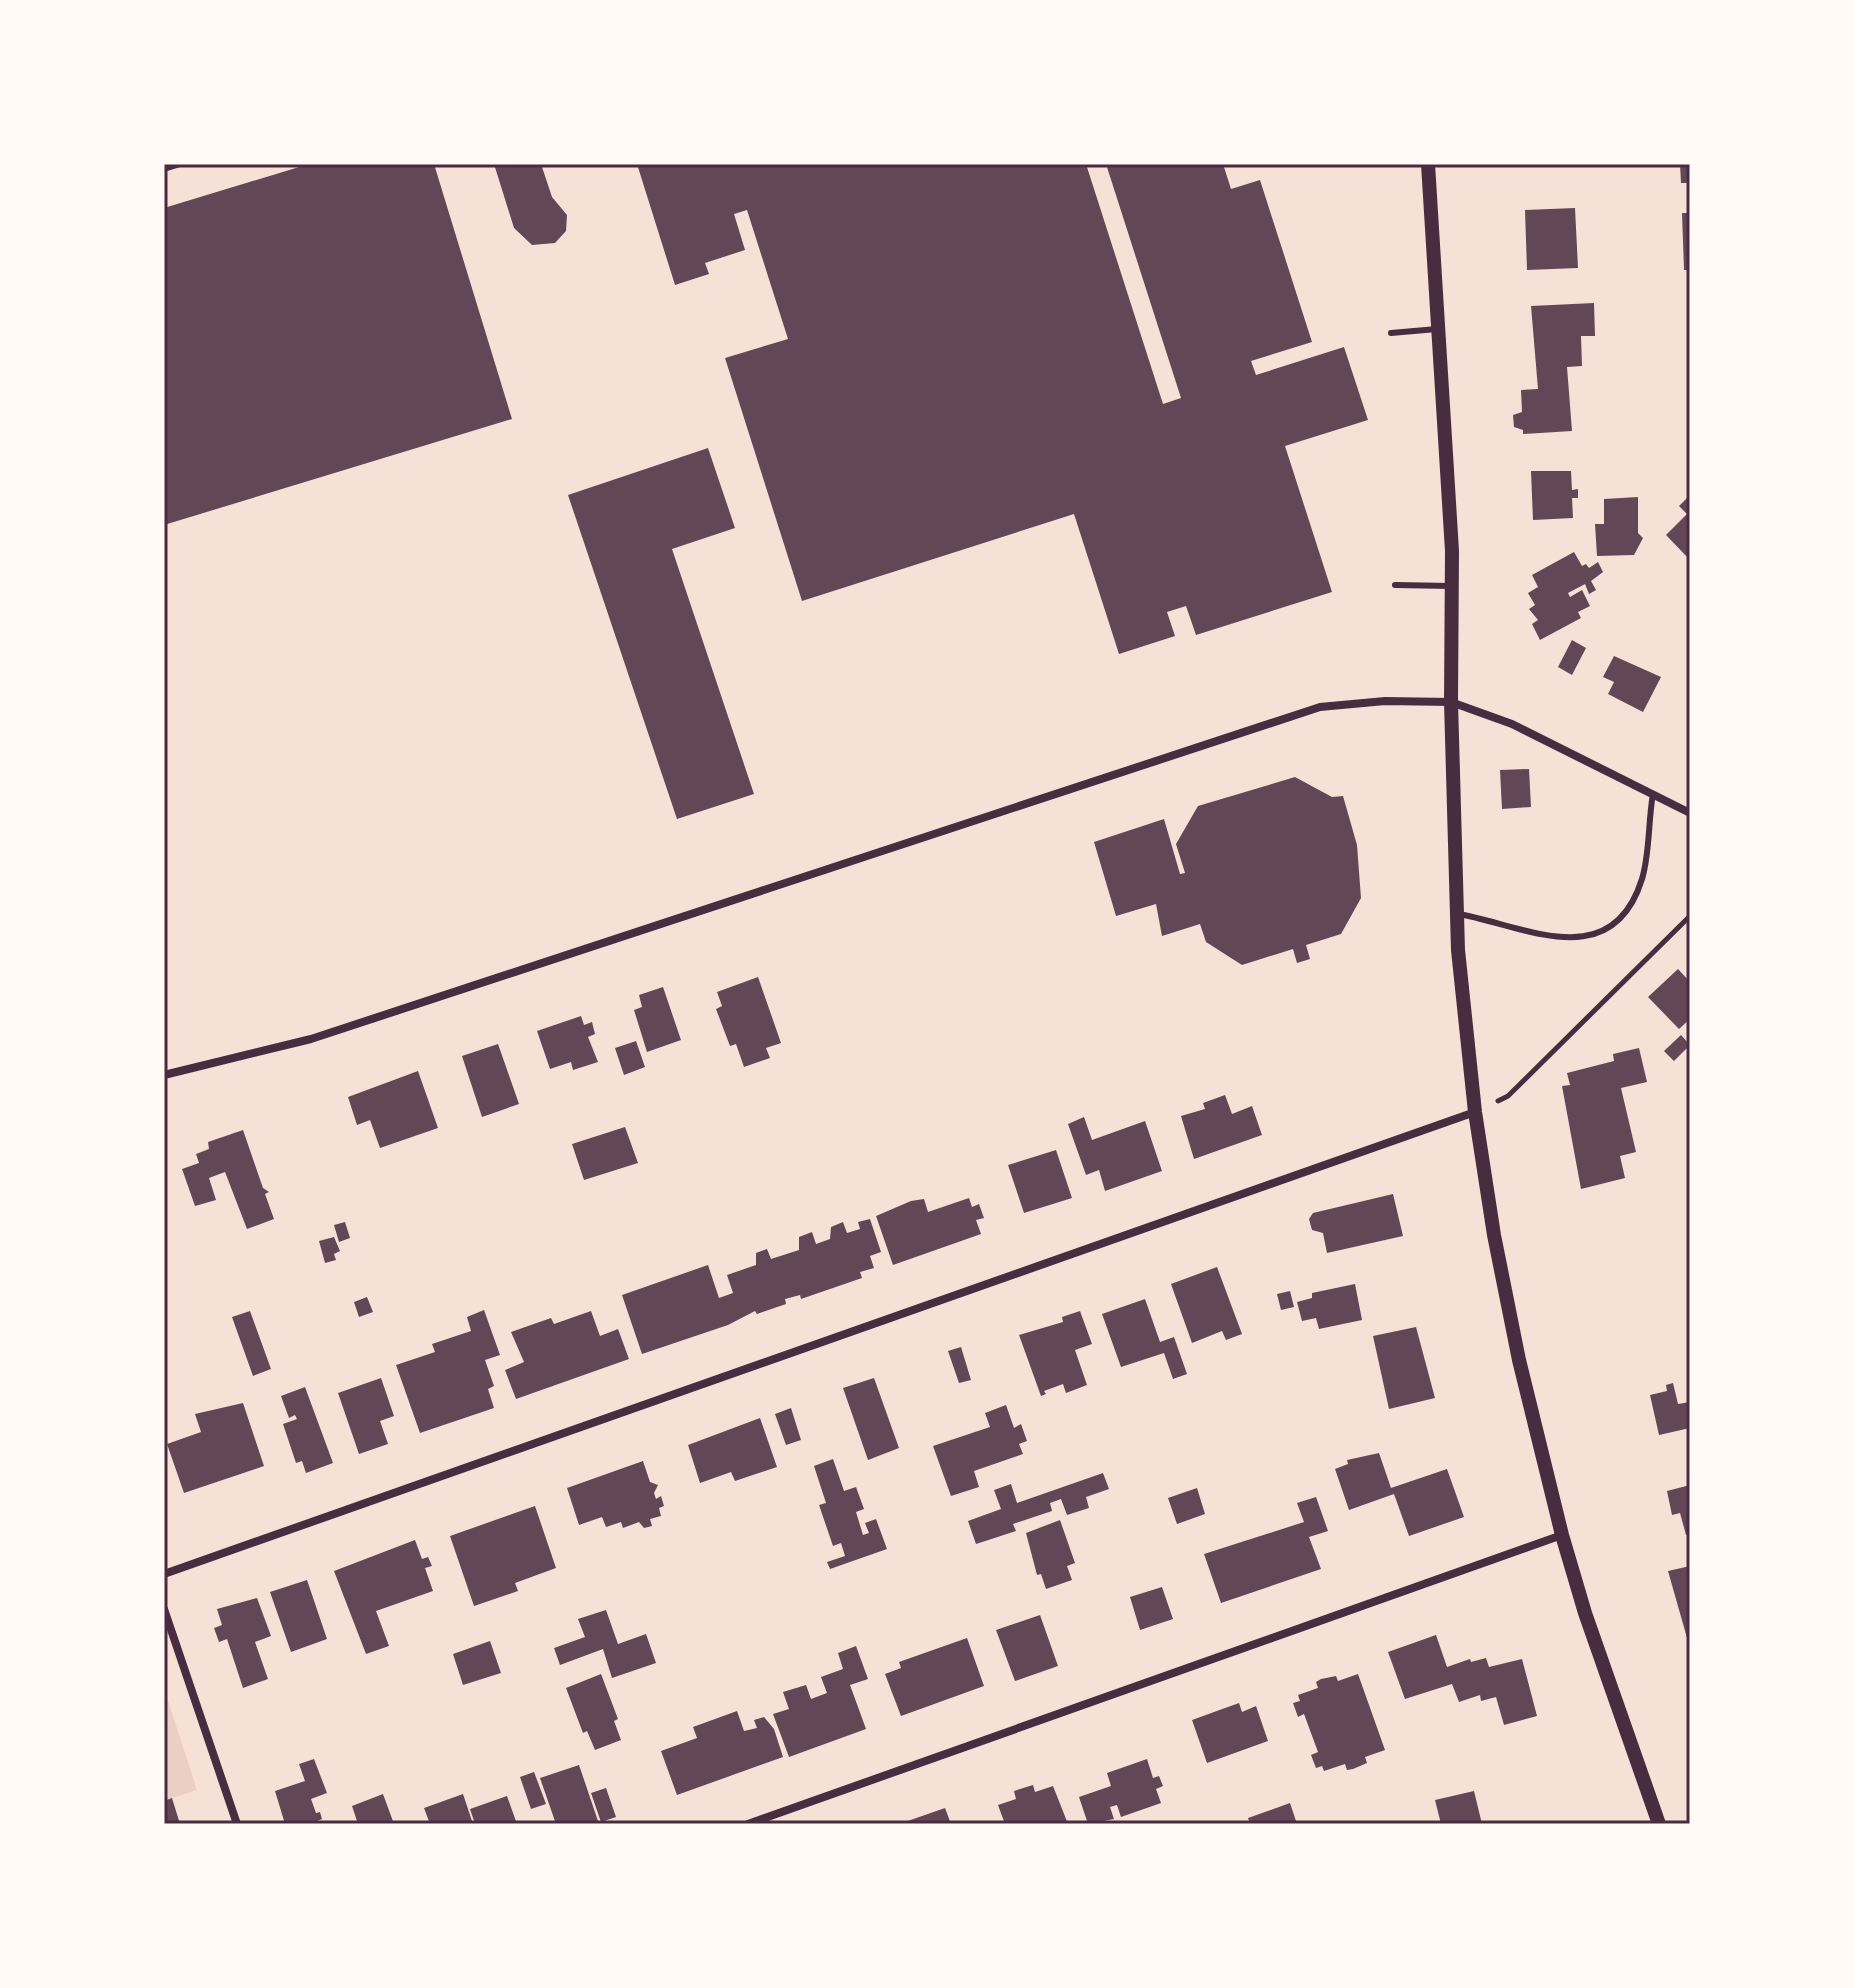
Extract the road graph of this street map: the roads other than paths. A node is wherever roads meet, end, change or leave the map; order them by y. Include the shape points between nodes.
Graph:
1 (180, 164) edge
2 (1428, 164) edge
3 (164, 169) edge
4 (1437, 329) junction
5 (1391, 333) dead end
6 (1395, 585) dead end
7 (1452, 586) junction
8 (1451, 702) junction
9 (1653, 794) junction
10 (1690, 813) edge
11 (1456, 914) junction
12 (164, 1075) edge
13 (1475, 1112) junction
14 (1562, 1535) junction
15 (164, 1574) edge
16 (164, 1609) edge
17 (237, 1824) edge
18 (748, 1824) edge
19 (1659, 1824) edge

1 - 3 lane
2 - 4 street
4 - 5 lane
4 - 7 street
6 - 7 lane
7 - 8 street
8 - 9 street via 1512,724
8 - 11 street
8 - 12 street via 1385,701 1292,714 311,1039
9 - 10 street
9 - 11 lane via 1643,875 1630,904 1605,928 1569,940
11 - 13 street
13 - 14 street via 1519,1360
13 - 15 street
14 - 18 street
14 - 19 street
16 - 17 street

